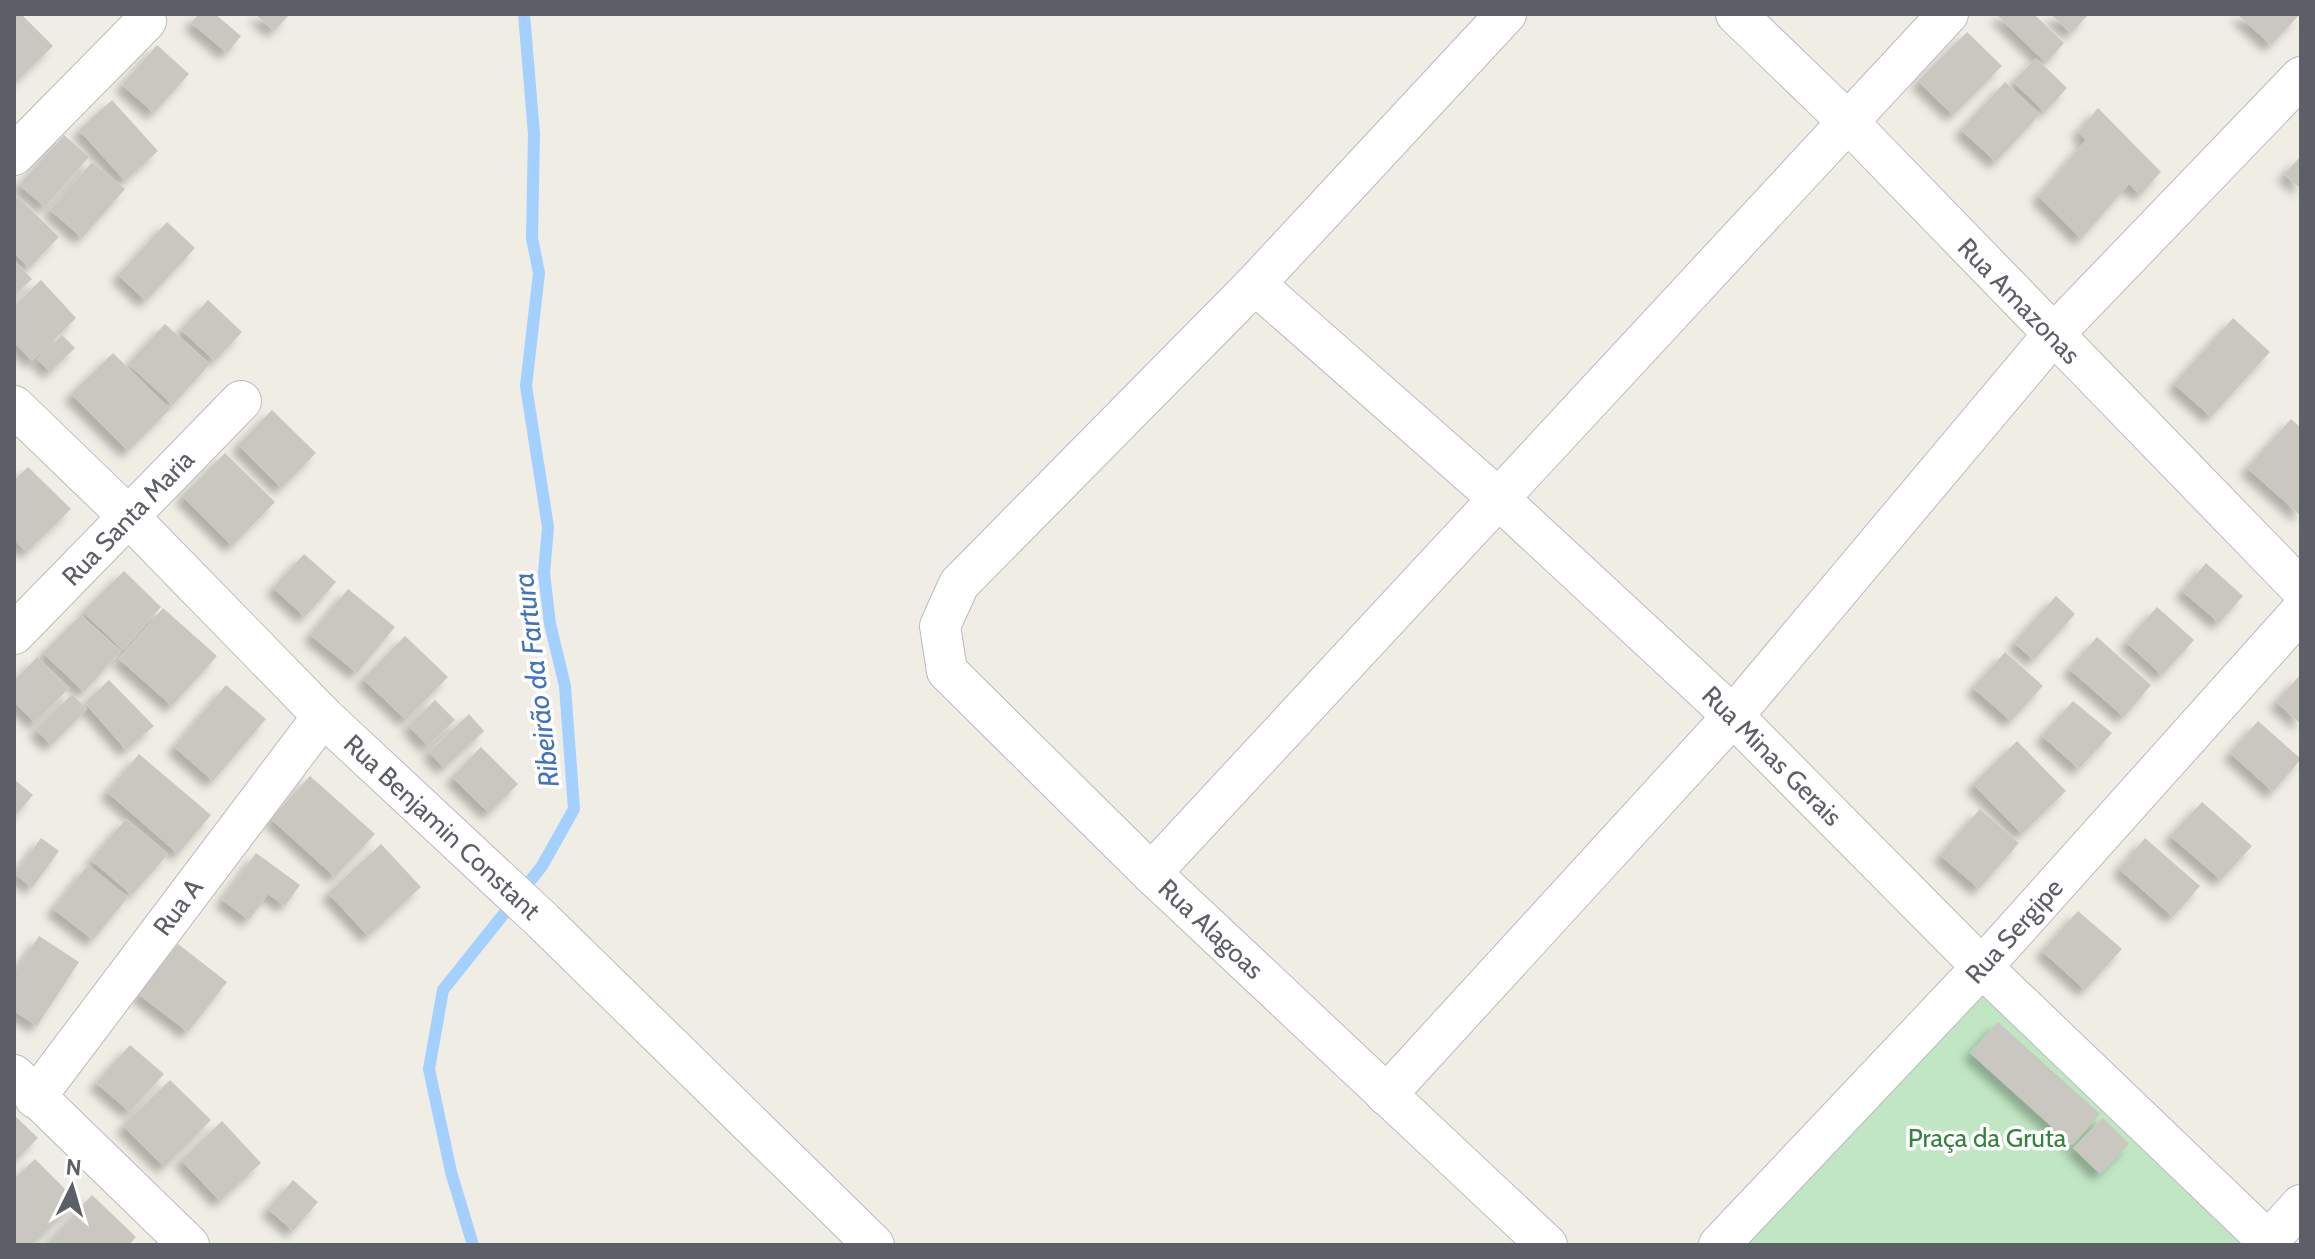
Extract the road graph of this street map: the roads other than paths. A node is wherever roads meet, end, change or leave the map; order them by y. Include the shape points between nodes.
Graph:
1 (1506, 14) edge
2 (1736, 14) edge
3 (1948, 14) edge
4 (146, 21) dead end
5 (2301, 77) edge
6 (1848, 122) junction
7 (14, 155) edge
8 (1255, 284) junction
9 (2052, 336) junction
10 (241, 401) dead end
11 (14, 406) edge
12 (1499, 499) junction
13 (130, 518) junction
14 (2301, 589) edge
15 (2301, 611) edge
16 (14, 634) edge
17 (323, 716) junction
18 (1733, 716) junction
19 (1151, 873) junction
20 (1982, 967) junction
21 (24, 1087) edge
22 (1386, 1095) junction
23 (2301, 1205) edge
24 (2268, 1244) edge
25 (189, 1245) edge
26 (874, 1245) edge
27 (1547, 1245) edge
28 (1719, 1245) edge

1 - 8 street
2 - 6 street, Rua Amazonas
3 - 6 street
4 - 7 street
5 - 9 street
6 - 9 street, Rua Amazonas
6 - 12 street
8 - 12 street, Rua Minas Gerais
8 - 19 street, Rua Alagoas via 959,584 940,626 947,671
9 - 14 street, Rua Amazonas
9 - 18 street
10 - 13 street, Rua Santa Maria
11 - 13 street, Rua Benjamin Constant
12 - 18 street, Rua Minas Gerais
12 - 19 street
13 - 16 street, Rua Santa Maria
13 - 17 street, Rua Benjamin Constant
15 - 20 street, Rua Sergipe
17 - 21 street, Rua A
17 - 26 street, Rua Benjamin Constant via 543,921
18 - 20 street, Rua Minas Gerais
18 - 22 street
19 - 22 street, Rua Alagoas
20 - 24 street, Rua Minas Gerais
20 - 28 street, Rua Sergipe
21 - 25 street
22 - 27 street, Rua Alagoas
23 - 24 street

